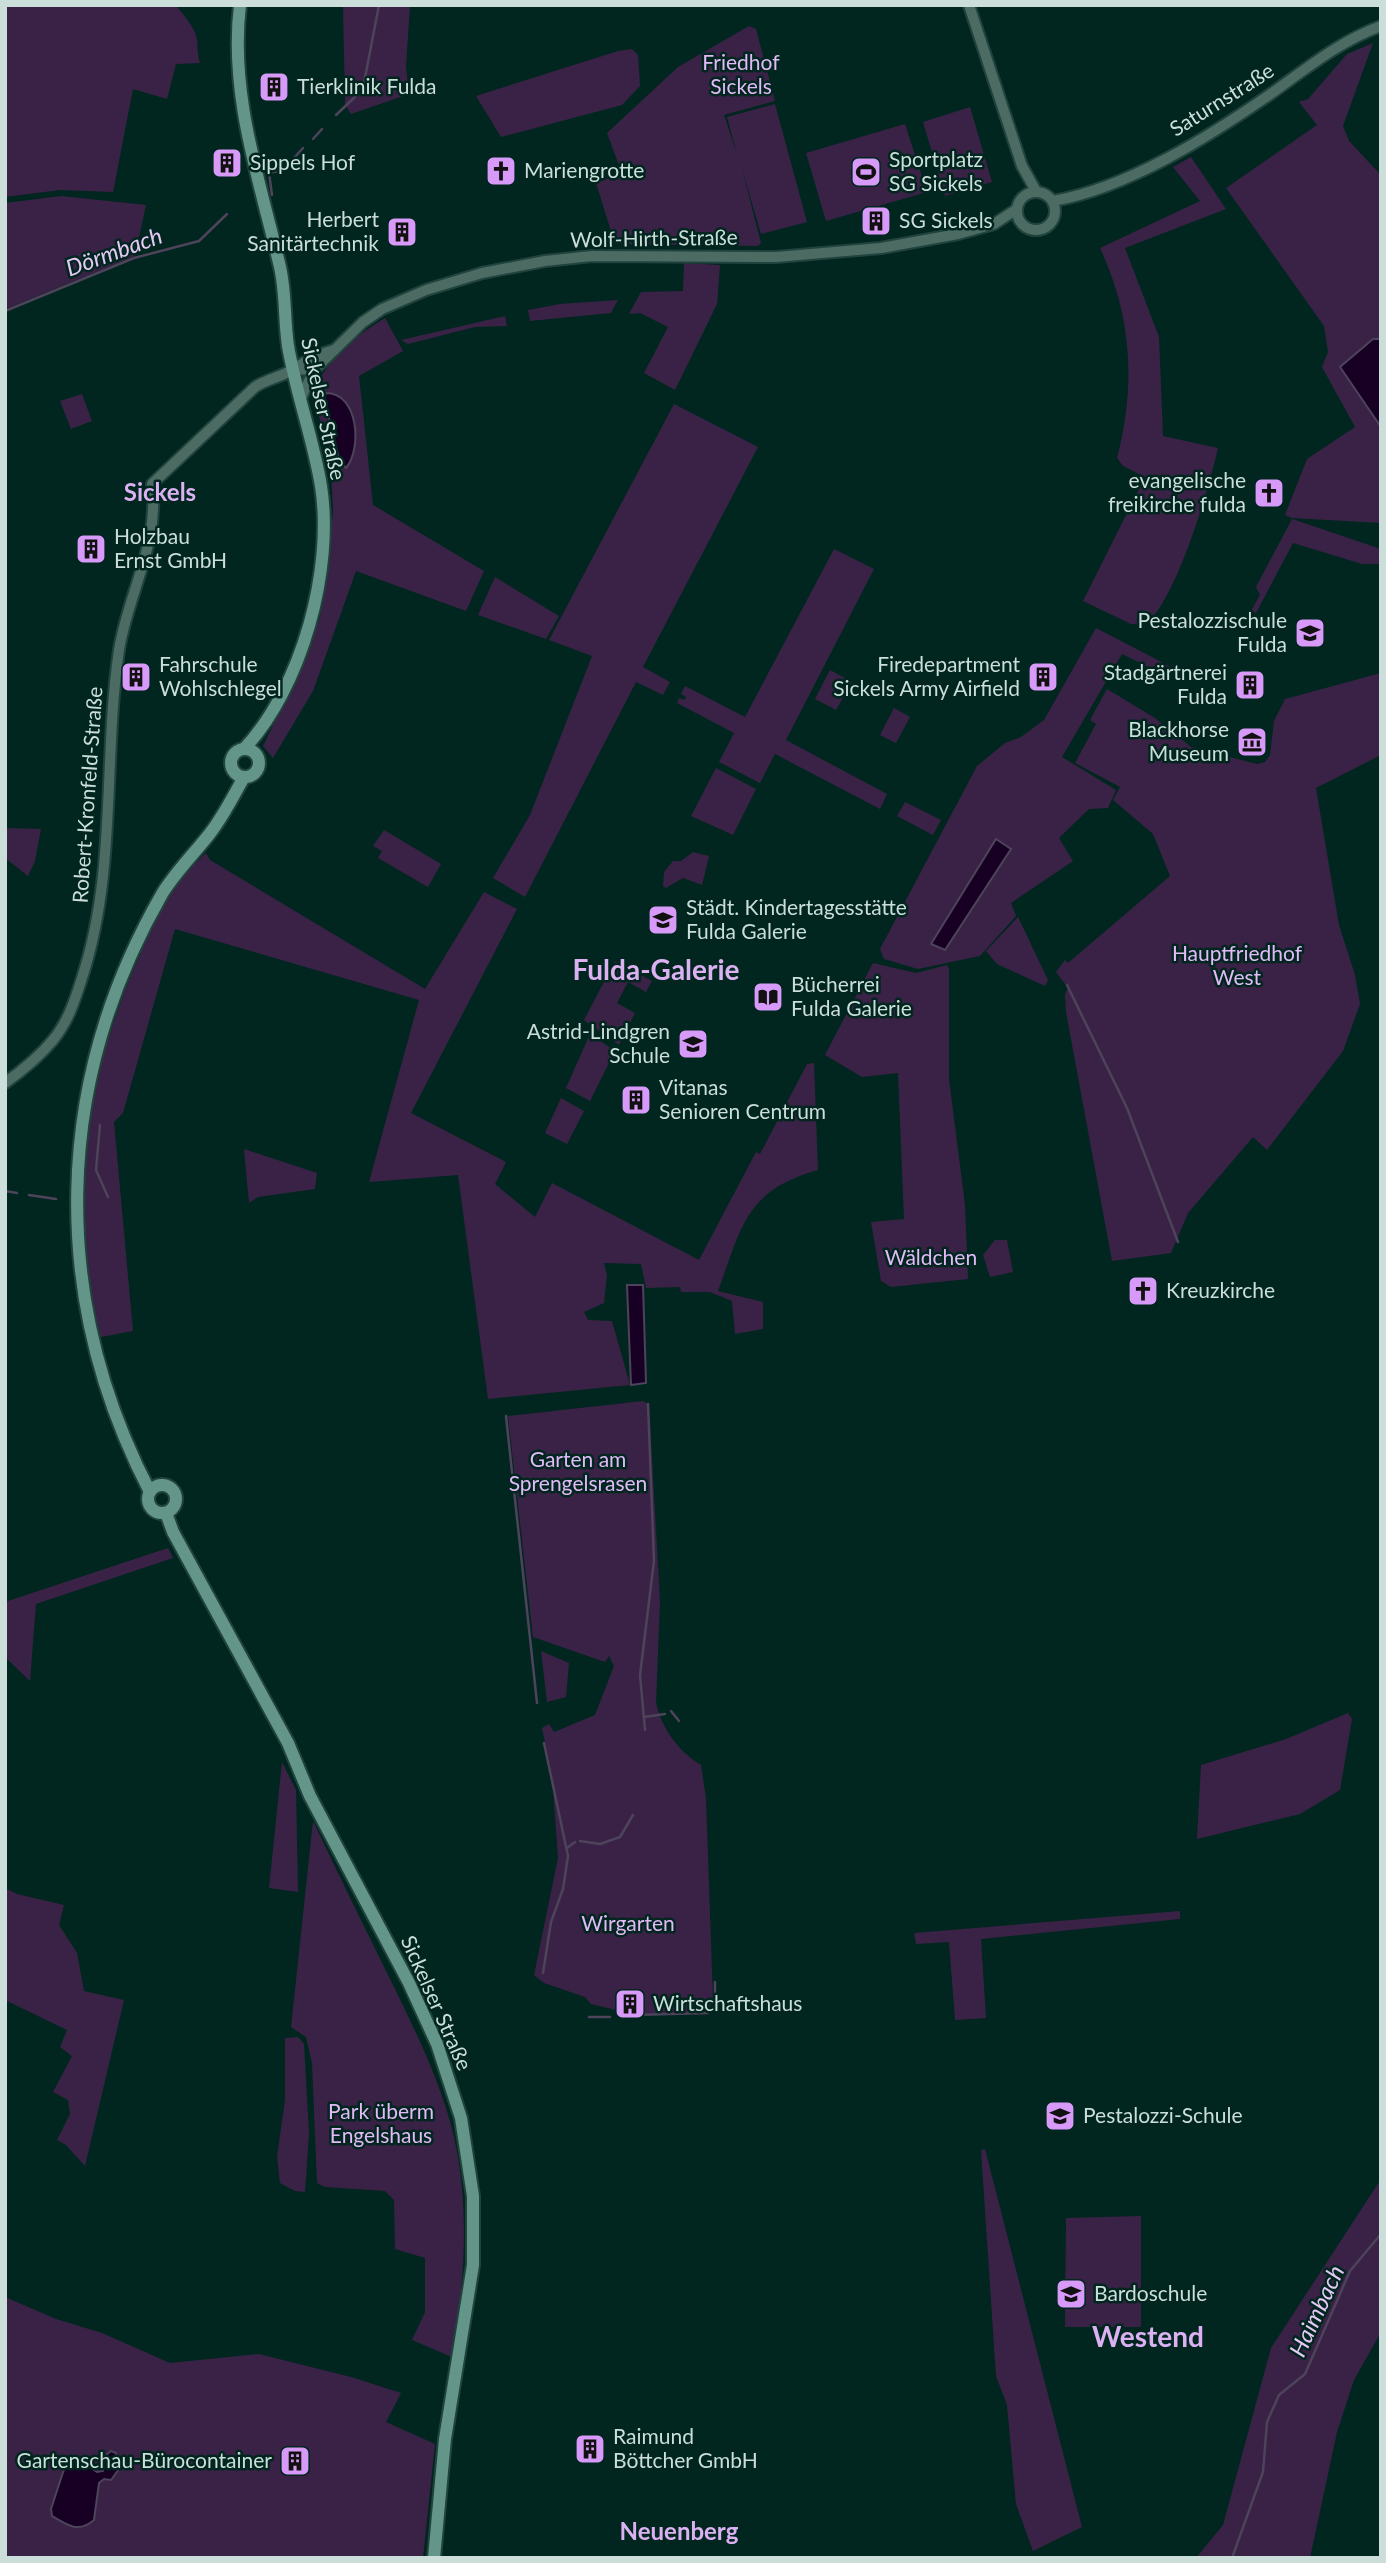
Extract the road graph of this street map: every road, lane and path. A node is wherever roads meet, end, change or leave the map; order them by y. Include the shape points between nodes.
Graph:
1 (240, 5) edge
2 (969, 5) edge
3 (1381, 26) edge
4 (1031, 193) junction
5 (1055, 206) junction
6 (1017, 209) junction
7 (994, 224) junction
8 (1023, 225) junction
9 (334, 350) junction
10 (294, 369) junction
11 (314, 370) junction
12 (301, 398) junction
13 (152, 484) joint
14 (260, 730) junction
15 (244, 749) junction
16 (257, 756) junction
17 (240, 775) junction
18 (5, 1083) edge
19 (155, 1488) junction
20 (166, 1513) junction
21 (434, 2558) edge

1 - 10 main road, Sickelser Straße via 237,57 241,95 285,290
2 - 4 street
3 - 5 street, Saturnstraße via 1332,50 1190,144
4 - 5 street via 1046,194
4 - 6 street
5 - 8 street via 1051,223 1041,230
6 - 7 street, Wolf-Hirth-Straße
6 - 8 street
7 - 8 street, Wolf-Hirth-Straße
7 - 9 street, Wolf-Hirth-Straße via 920,242 818,255 617,255 525,264 463,278 400,300 363,322
9 - 10 street, Wolf-Hirth-Straße via 303,360
9 - 11 street, Wolf-Hirth-Straße
10 - 11 street
10 - 12 main road, Sickelser Straße
10 - 13 street, Wolf-Hirth-Straße via 255,387
11 - 12 street
12 - 14 main road, Sickelser Straße via 324,513 318,587 300,653
13 - 18 street, Robert-Kronfeld-Straße via 148,545 120,648 104,872 93,941 61,1028 36,1059
14 - 15 main road, Sickelser Straße
14 - 16 main road, Sickelser Straße
15 - 16 main road
15 - 17 main road via 232,759
16 - 17 main road via 258,769 252,775
17 - 19 main road via 213,830 170,882 139,938 108,1012 83,1108 76,1204 82,1285 102,1372 140,1467
19 - 20 main road via 148,1502 153,1510
19 - 20 main road via 173,1490 176,1496 175,1505
20 - 21 main road, Sickelser Straße via 409,1983 444,2061 465,2136 473,2196 472,2265 440,2474

